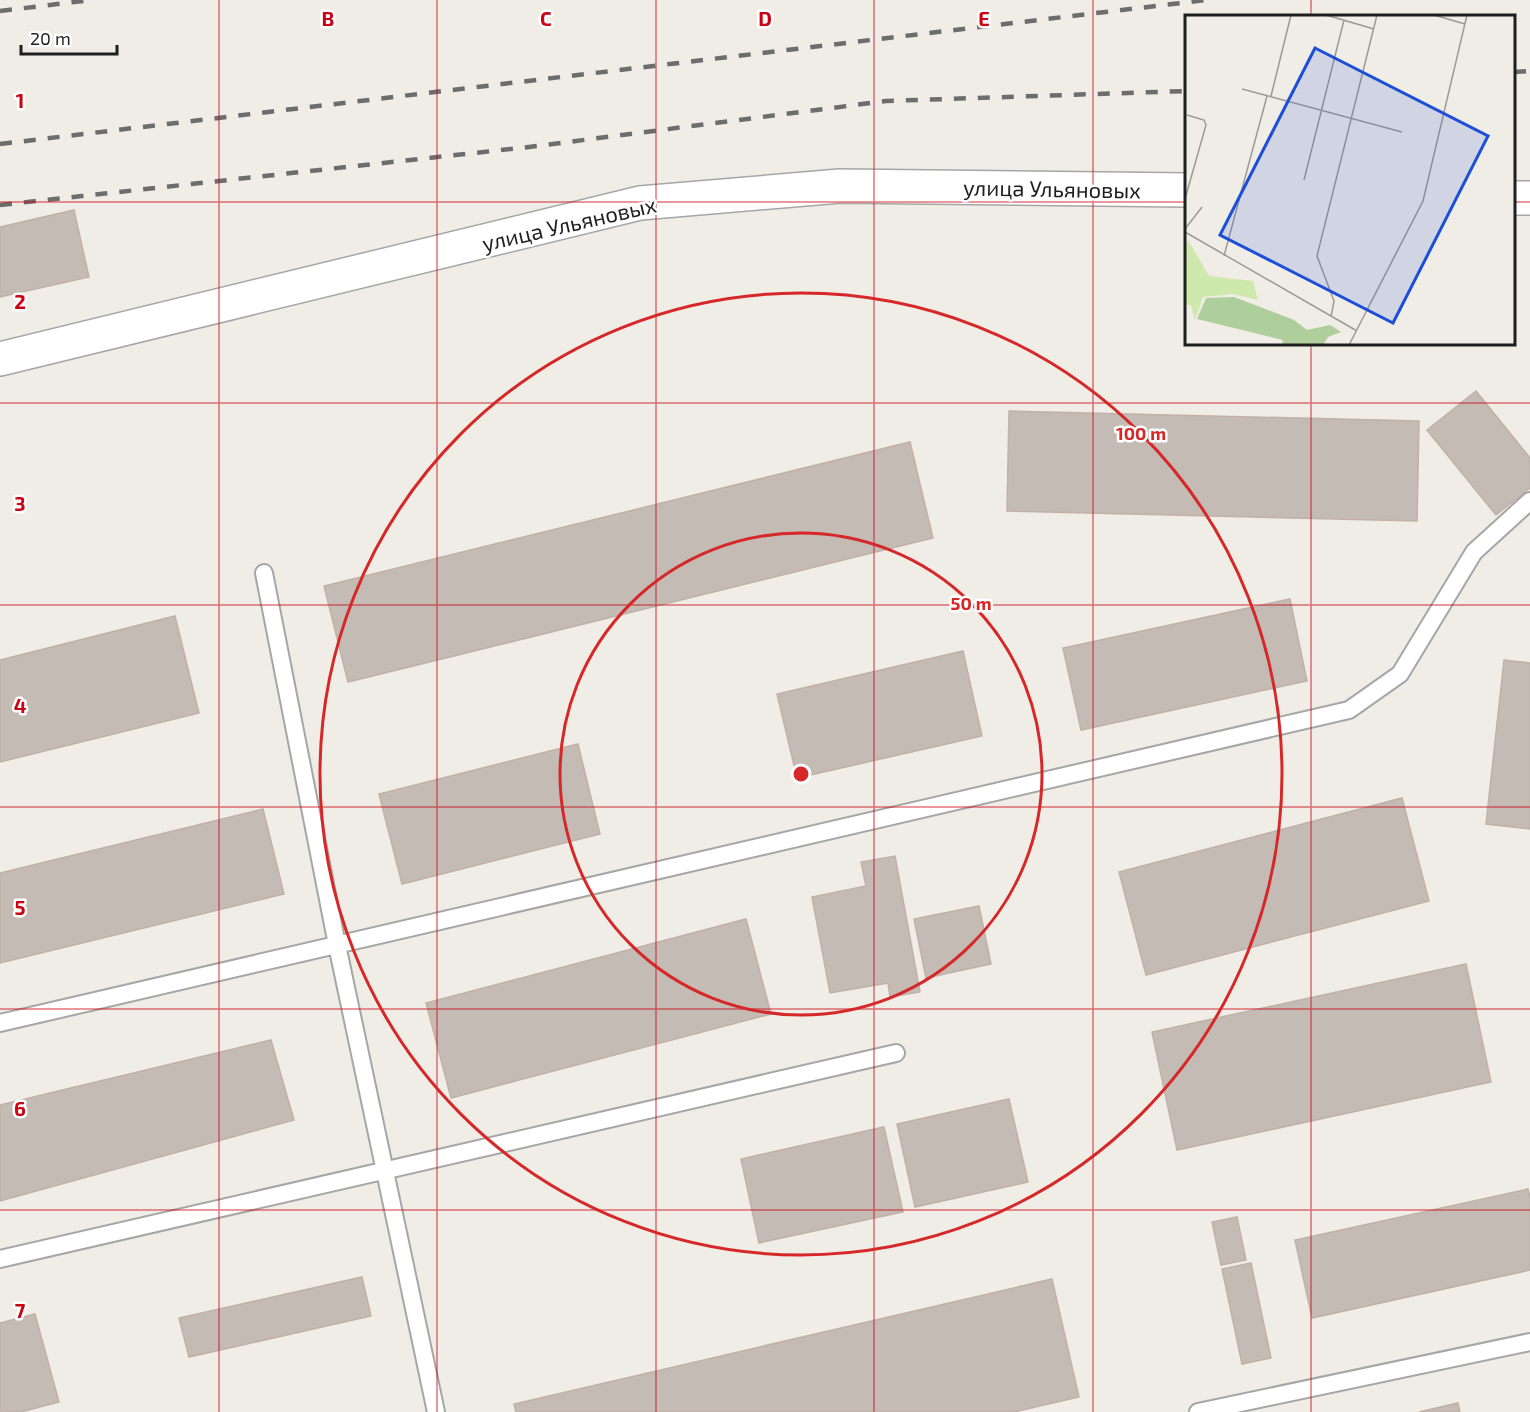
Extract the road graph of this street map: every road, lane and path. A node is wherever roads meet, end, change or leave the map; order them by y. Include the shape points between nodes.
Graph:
1 (1185, 190) edge
2 (0, 359) edge
3 (1530, 501) edge
4 (264, 573) dead end
5 (337, 945) junction
6 (0, 1023) edge
7 (896, 1053) dead end
8 (385, 1170) junction
9 (0, 1259) edge
10 (1530, 1342) edge
11 (436, 1412) edge
12 (1198, 1412) edge

1 - 2 street, улица Ульяновых via 840,186 640,203
3 - 5 lane via 1474,552 1400,674 1349,710
4 - 5 lane
5 - 6 lane
5 - 8 lane
7 - 8 lane
8 - 9 lane
8 - 11 lane
10 - 12 lane

